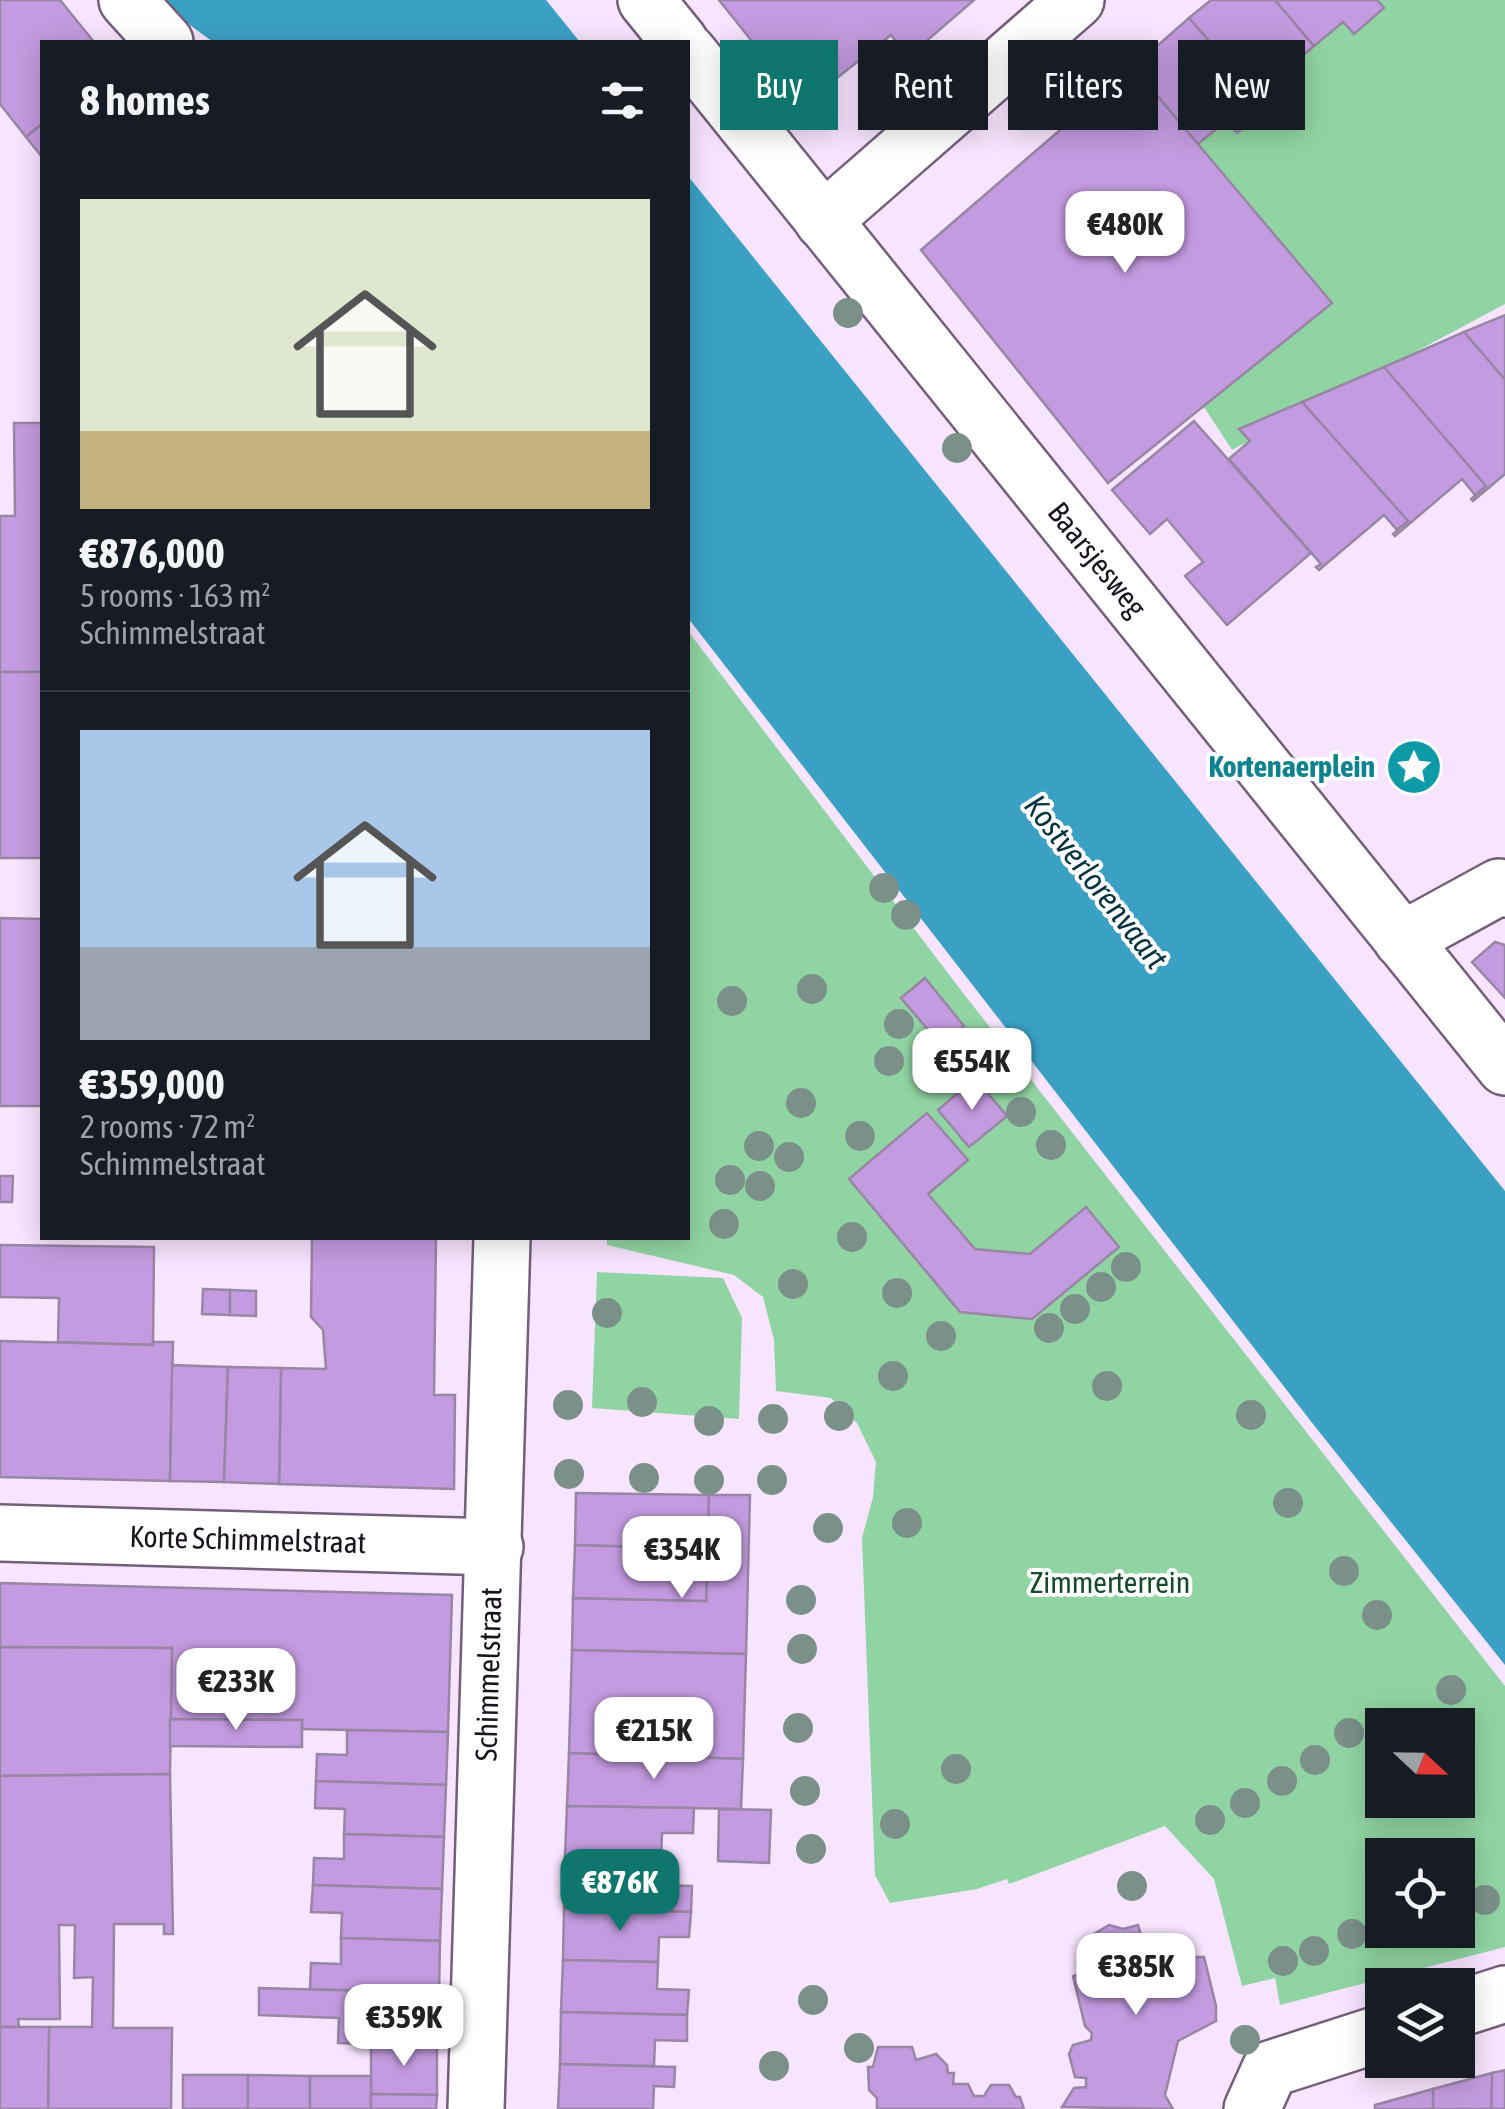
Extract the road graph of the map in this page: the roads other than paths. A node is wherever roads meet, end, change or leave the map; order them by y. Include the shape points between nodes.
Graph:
1 (127, 0) edge
2 (646, 0) edge
3 (1076, 0) edge
4 (163, 40) edge
5 (678, 40) edge
6 (690, 54) edge
7 (824, 221) junction
8 (1505, 889) edge
9 (1402, 940) junction
10 (1505, 1068) edge
11 (502, 1240) edge
12 (0, 1534) edge
13 (494, 1546) junction
14 (1505, 1994) edge
15 (1475, 2004) edge
16 (1365, 2039) edge
17 (476, 2109) edge
18 (1252, 2109) edge

1 - 4 street
2 - 5 street
3 - 7 street
6 - 7 street, Baarsjesweg
7 - 9 street, Baarsjesweg
8 - 9 street
9 - 10 street, Baarsjesweg
11 - 13 street, Schimmelstraat
12 - 13 street, Korte Schimmelstraat
13 - 17 street, Schimmelstraat
14 - 15 street
16 - 18 street via 1270,2070

